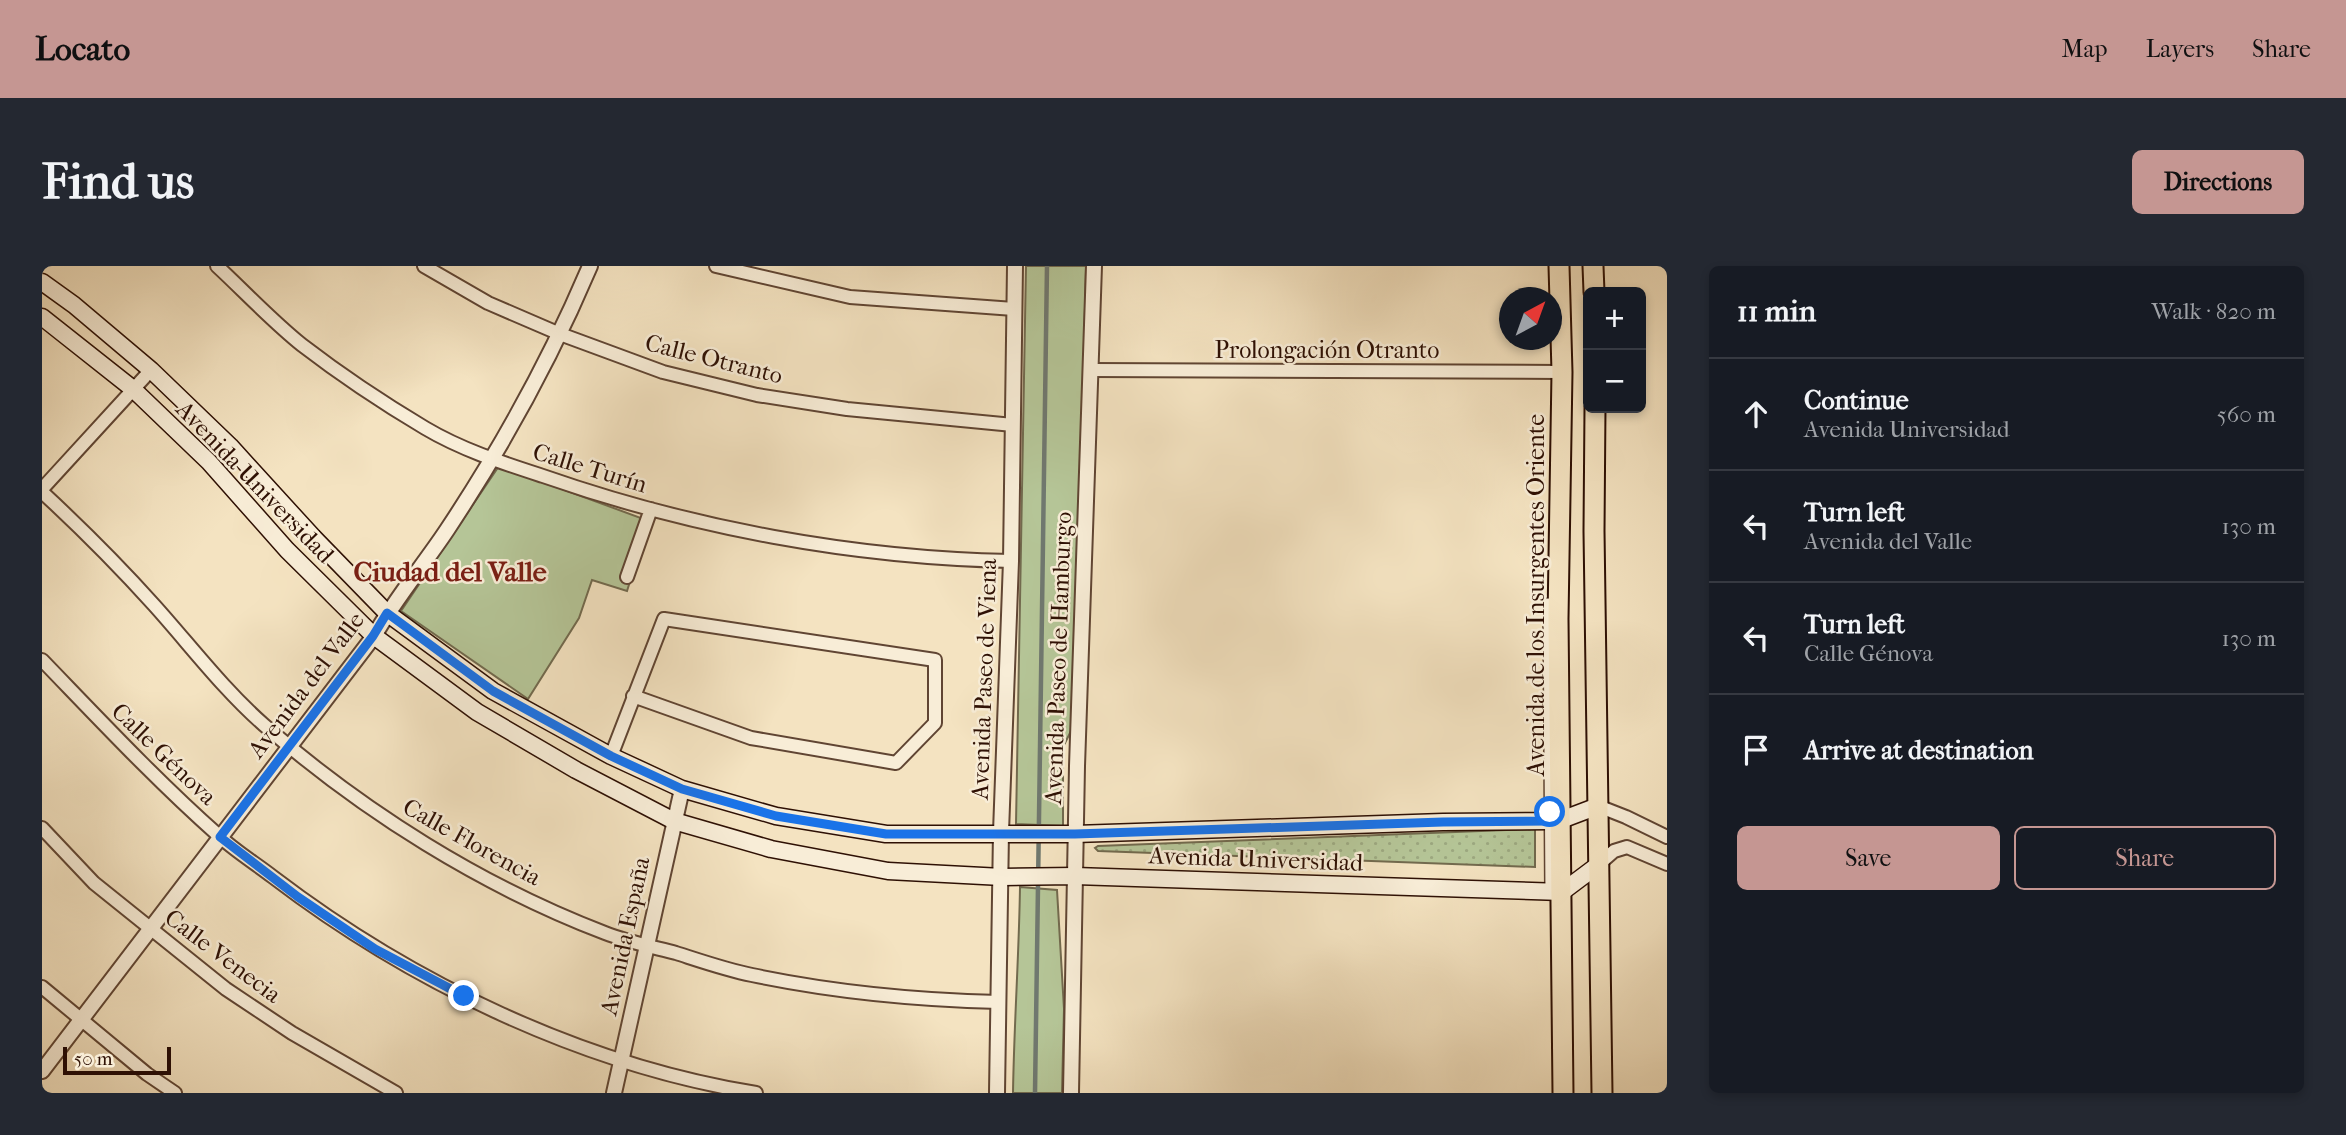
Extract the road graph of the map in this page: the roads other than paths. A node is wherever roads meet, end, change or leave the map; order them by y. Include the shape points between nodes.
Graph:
1 (217, 266) edge
2 (425, 266) edge
3 (590, 266) edge
4 (716, 266) edge
5 (1015, 266) edge
6 (1094, 266) edge
7 (1559, 266) edge
8 (1593, 266) edge
9 (42, 282) edge
10 (1594, 287) edge
11 (1014, 309) junction
12 (42, 317) edge
13 (560, 334) junction
14 (150, 370) junction
15 (1091, 370) junction
16 (1562, 372) junction
17 (133, 389) junction
18 (1595, 413) edge
19 (1013, 425) junction
20 (493, 459) junction
21 (42, 491) edge
22 (651, 509) junction
23 (1011, 561) junction
24 (627, 577) dead end
25 (1548, 603) dead end
26 (387, 613) junction
27 (373, 636) junction
28 (42, 660) edge
29 (633, 696) junction
30 (290, 746) junction
31 (611, 756) junction
32 (682, 789) junction
33 (1598, 806) junction
34 (1554, 817) junction
35 (674, 821) junction
36 (42, 828) edge
37 (1002, 832) junction
38 (1075, 834) junction
39 (220, 837) junction
40 (1667, 837) edge
41 (1667, 864) edge
42 (1598, 865) junction
43 (1075, 876) junction
44 (1002, 877) junction
45 (1556, 892) junction
46 (151, 928) junction
47 (646, 945) junction
48 (42, 987) edge
49 (999, 1002) junction
50 (80, 1021) junction
51 (621, 1060) junction
52 (42, 1071) edge
53 (175, 1093) edge
54 (396, 1093) edge
55 (614, 1093) edge
56 (756, 1093) edge
57 (997, 1093) edge
58 (1071, 1093) edge
59 (1563, 1093) edge
60 (1602, 1093) edge

1 - 20 street, Calle Turín via 301,344 371,394 427,429
2 - 13 street, Calle Otranto via 488,303
3 - 13 street, Avenida del Valle
4 - 11 street via 850,297
5 - 11 street, Avenida Paseo de Viena
6 - 15 street, Avenida Paseo de Hamburgo
7 - 16 highway, Avenida de los Insurgentes Oriente
8 - 10 highway
9 - 14 main road, Avenida Universidad
11 - 19 street, Avenida Paseo de Viena
12 - 17 main road, Avenida Universidad
13 - 19 street, Calle Otranto via 663,372 757,395
13 - 20 street, Avenida del Valle
14 - 17 street
14 - 26 main road, Avenida Universidad via 230,446
15 - 16 street, Prolongación Otranto
15 - 38 street, Avenida Paseo de Hamburgo
16 - 34 highway, Avenida de los Insurgentes Oriente
17 - 21 street
17 - 27 main road, Avenida Universidad via 209,462 287,550
18 - 33 highway
19 - 23 street, Avenida Paseo de Viena
20 - 22 street, Calle Turín
20 - 26 street, Avenida del Valle
21 - 30 street, Calle Florencia via 155,606 212,673
22 - 23 street, Calle Turín via 865,550
22 - 24 street
23 - 37 street, Avenida Paseo de Viena
25 - 34 street, Avenida de los Insurgentes Oriente
26 - 27 street, Avenida del Valle
26 - 31 main road, Avenida Universidad via 493,691
27 - 30 street, Avenida del Valle
27 - 35 main road, Avenida Universidad via 477,712
28 - 39 street, Calle Génova via 133,756
29 - 29 street via 664,619 935,660 935,723 896,763 751,738
29 - 31 street
30 - 39 street, Avenida del Valle
30 - 47 street, Calle Florencia via 362,803 453,859 607,934
31 - 32 main road, Avenida Universidad
32 - 35 street, Avenida España
32 - 37 main road, Avenida Universidad via 776,816 886,834
33 - 34 main road, Avenida Universidad
33 - 40 street
33 - 42 highway
34 - 38 main road, Avenida Universidad
34 - 45 highway, Avenida de los Insurgentes Oriente
35 - 44 main road, Avenida Universidad via 771,849 888,871
35 - 47 street, Avenida España
36 - 46 street, Calle Venecia via 94,883
37 - 38 main road, Avenida Universidad
37 - 44 street, Avenida Paseo de Viena
38 - 43 street, Avenida Paseo de Hamburgo
39 - 46 street, Avenida del Valle
39 - 51 street, Calle Génova via 375,949 464,996
41 - 42 street via 1627,847 1614,850
42 - 45 main road
42 - 60 highway
43 - 44 main road, Avenida Universidad
43 - 45 main road, Avenida Universidad
43 - 58 street, Avenida Paseo de Hamburgo
44 - 49 street, Avenida Paseo de Viena
45 - 59 highway, Avenida de los Insurgentes Oriente
46 - 50 street, Avenida del Valle
46 - 54 street, Calle Venecia via 226,989
47 - 49 street, Calle Florencia via 751,975 835,989
47 - 51 street, Avenida España
48 - 50 street
49 - 57 street, Avenida Paseo de Viena
50 - 52 street, Avenida del Valle
50 - 53 street
51 - 55 street, Avenida España
51 - 56 street, Calle Génova

